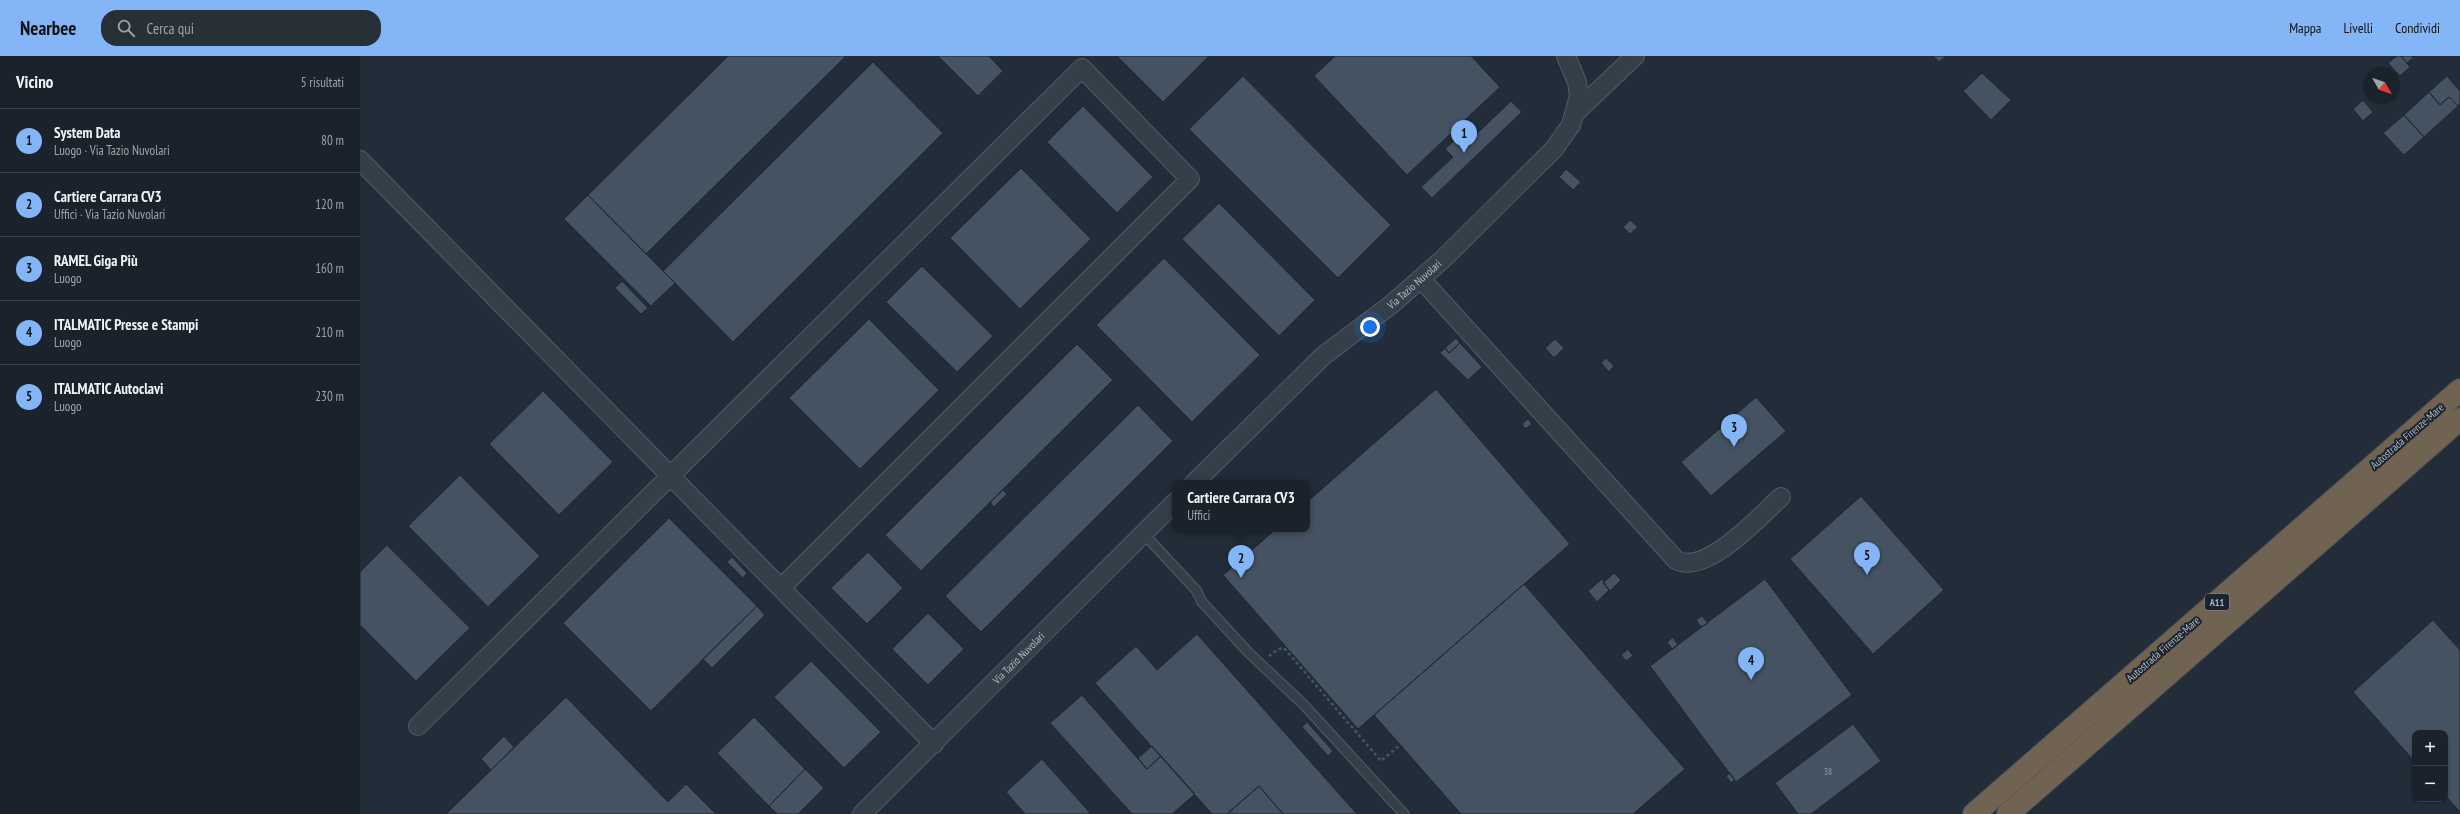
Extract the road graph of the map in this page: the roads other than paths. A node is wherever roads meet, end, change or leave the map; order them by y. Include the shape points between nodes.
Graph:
1 (1566, 56) edge
2 (1635, 56) edge
3 (1576, 113) junction
4 (360, 160) edge
5 (1421, 279) junction
6 (2460, 390) edge
7 (2460, 419) edge
8 (669, 475) junction
9 (1197, 480) edge
10 (1781, 497) dead end
11 (1172, 505) edge
12 (1143, 533) junction
13 (780, 588) junction
14 (418, 726) dead end
15 (934, 744) junction
16 (862, 814) edge
17 (1404, 814) edge
18 (1974, 814) edge
19 (2008, 814) edge

1 - 3 street, Via Tazio Nuvolari via 1577,82 1579,96
2 - 3 street
3 - 5 street, Via Tazio Nuvolari via 1564,137 1554,149
4 - 8 street
5 - 9 street, Via Tazio Nuvolari via 1323,356
5 - 10 street via 1676,560 1683,564 1702,561 1727,546
6 - 18 highway, Autostrada Firenze-Mare / A11
7 - 19 highway, Autostrada Firenze-Mare / A11
8 - 13 street
8 - 13 street via 1082,68 1190,179
8 - 14 street
11 - 12 street, Via Tazio Nuvolari
12 - 15 street, Via Tazio Nuvolari
12 - 17 lane via 1196,590 1202,602 1248,652 1304,706
13 - 15 street
15 - 16 street, Via Tazio Nuvolari

